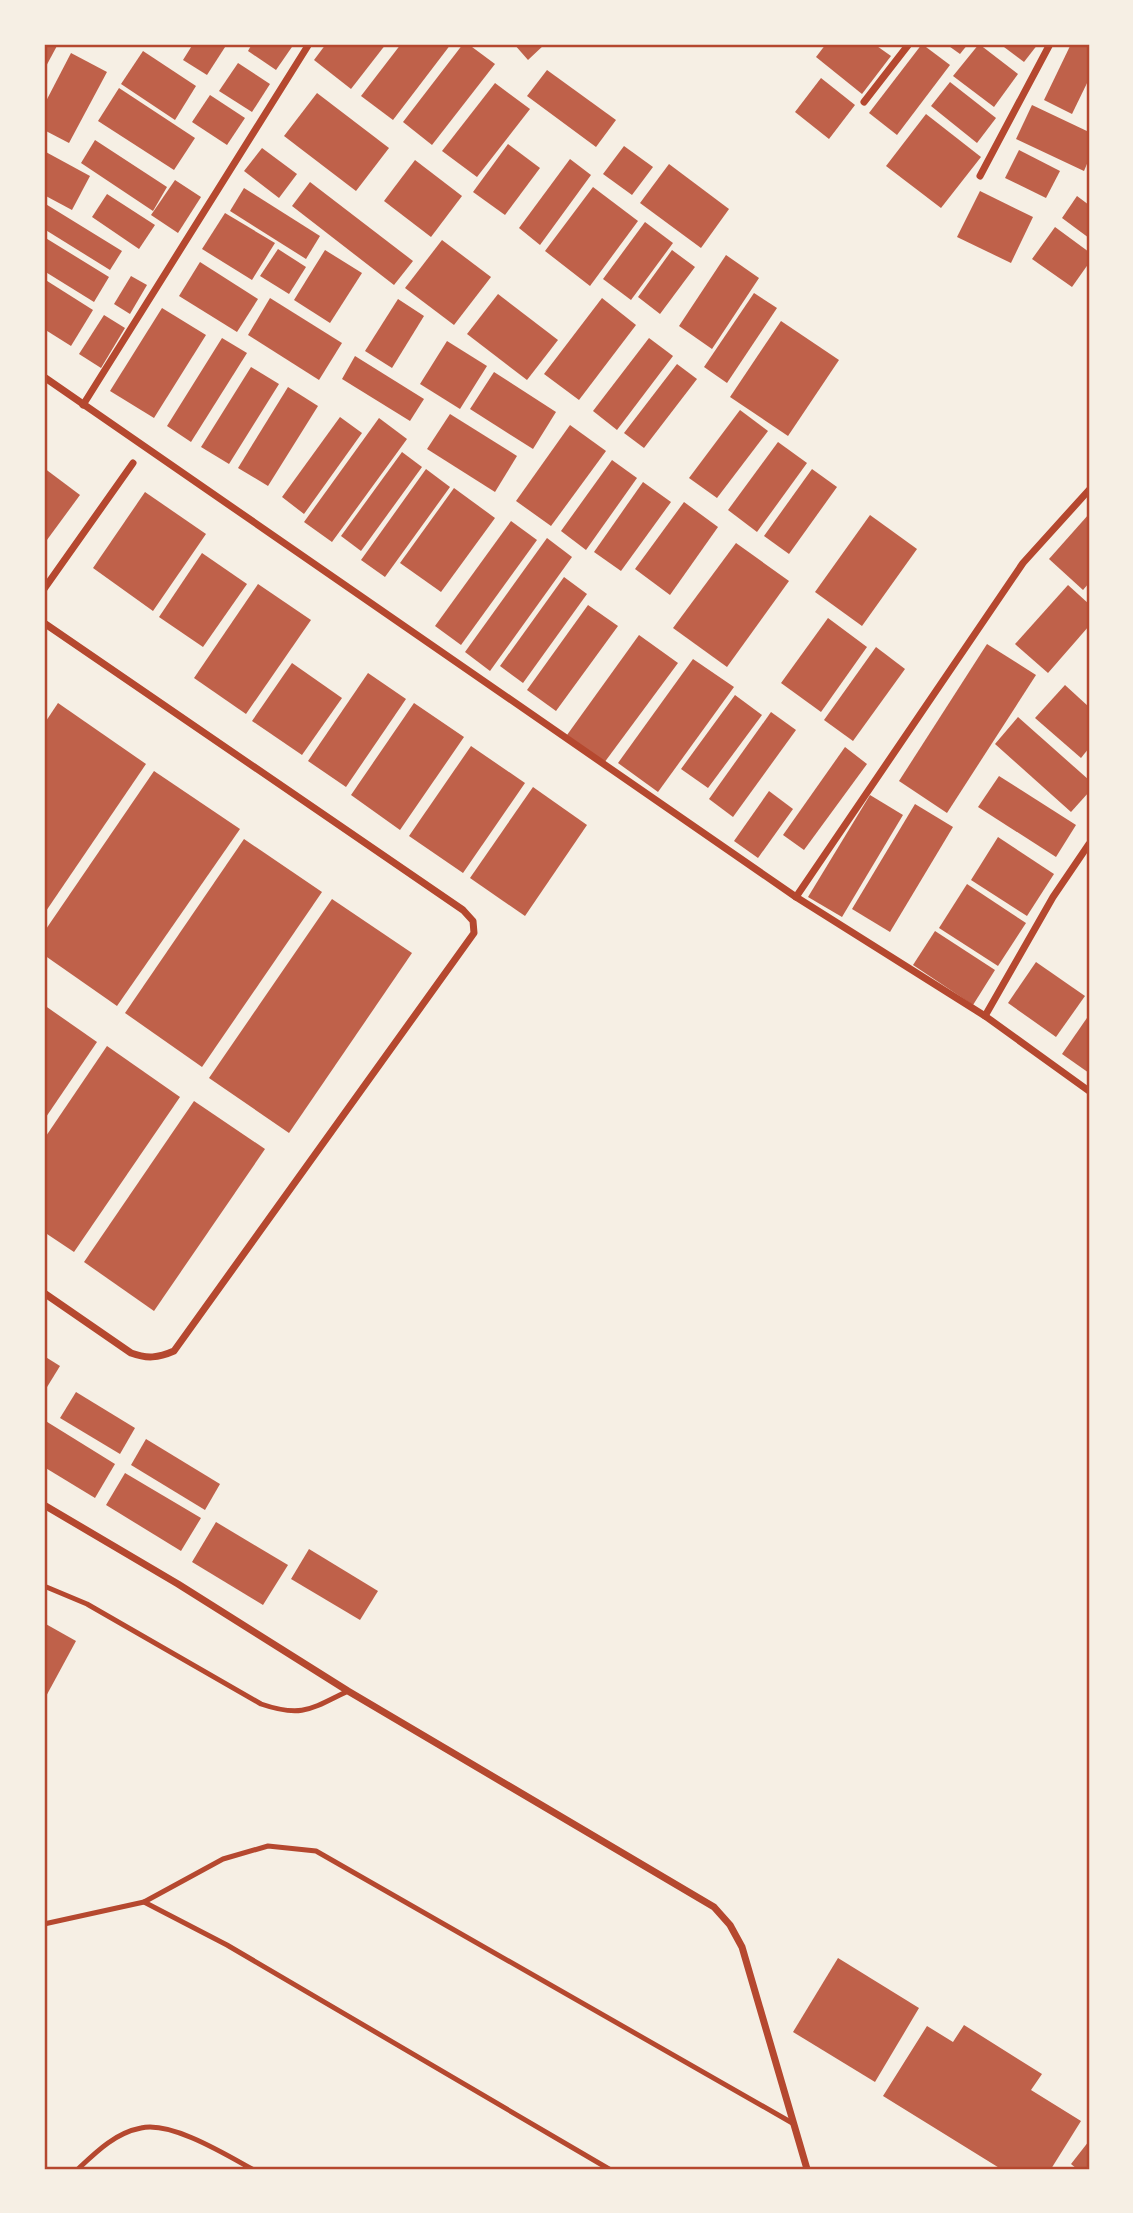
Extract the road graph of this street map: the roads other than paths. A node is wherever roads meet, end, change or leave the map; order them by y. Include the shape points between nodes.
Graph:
1 (309, 44) edge
2 (909, 44) edge
3 (1050, 44) edge
4 (864, 102) dead end
5 (980, 176) dead end
6 (44, 377) edge
7 (83, 405) junction
8 (133, 463) dead end
9 (1089, 490) edge
10 (44, 589) edge
11 (44, 623) edge
12 (1089, 844) edge
13 (796, 897) junction
14 (985, 1017) junction
15 (1089, 1091) edge
16 (44, 1293) edge
17 (44, 1505) edge
18 (44, 1586) edge
19 (348, 1691) junction
20 (144, 1902) junction
21 (44, 1924) edge
22 (794, 2124) junction
23 (78, 2169) edge
24 (252, 2169) edge
25 (609, 2169) edge
26 (807, 2169) edge

1 - 7 street
2 - 4 street
3 - 5 street
6 - 7 street
7 - 13 street
8 - 10 street
9 - 13 street via 1023,562
11 - 16 street via 463,910 474,928 471,940 174,1351 146,1358 131,1353
12 - 14 street via 1053,897
13 - 14 street
14 - 15 street
17 - 19 street
18 - 19 lane via 87,1604 261,1704 282,1711 306,1711
19 - 22 street via 713,1907 742,1947
20 - 21 lane
20 - 22 lane via 223,1859 268,1846 316,1851
20 - 25 lane via 227,1945
22 - 26 street
23 - 24 lane via 108,2141 142,2127 173,2130

